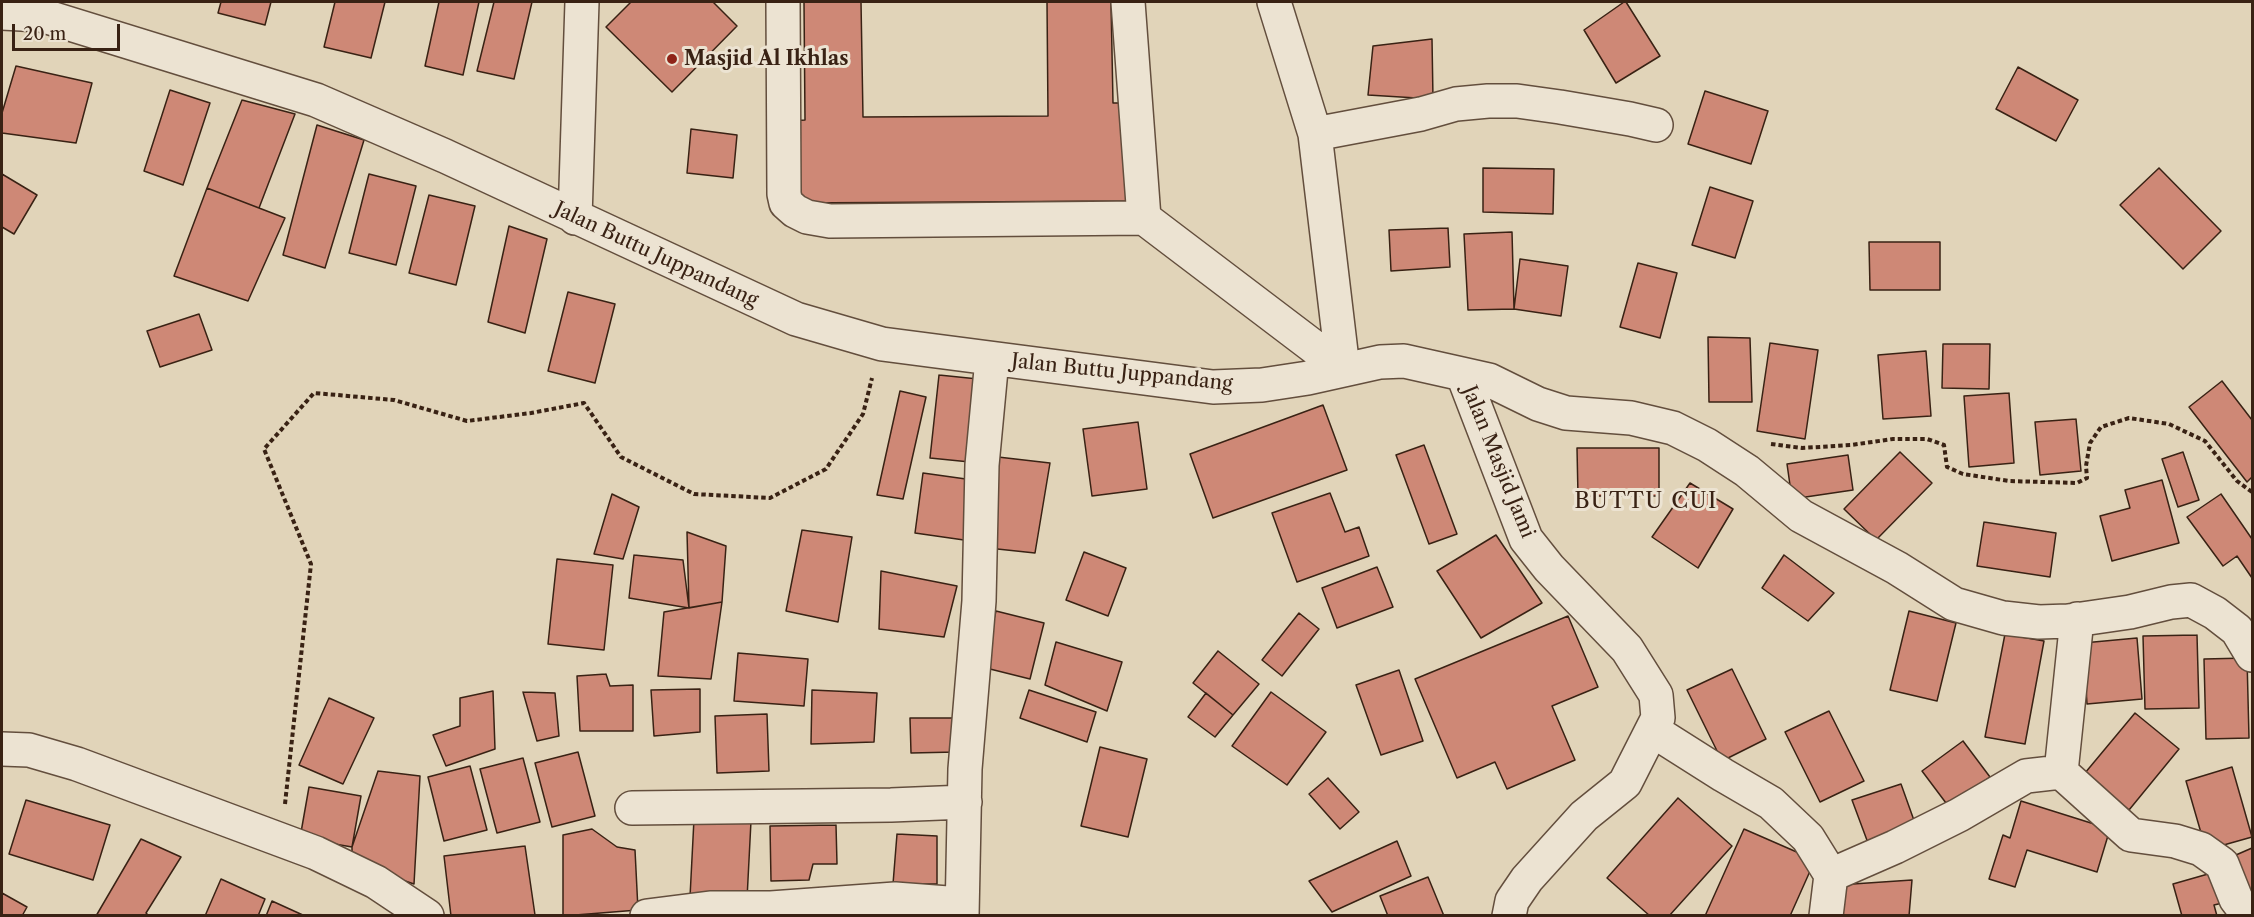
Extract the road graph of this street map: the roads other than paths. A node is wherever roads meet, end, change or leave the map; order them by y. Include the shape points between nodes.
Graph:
1 (582, 2) edge
2 (783, 2) edge
3 (1128, 2) edge
4 (1274, 2) edge
5 (2, 13) edge
6 (1656, 125) dead end
7 (1315, 135) junction
8 (575, 218) junction
9 (1144, 218) junction
10 (992, 359) junction
11 (1343, 369) junction
12 (1464, 375) junction
13 (2076, 619) junction
14 (2253, 655) edge
15 (1652, 730) junction
16 (2, 749) edge
17 (2061, 772) junction
18 (965, 802) junction
19 (632, 808) dead end
20 (1831, 875) junction
21 (962, 910) edge
22 (427, 915) edge
23 (647, 915) edge
24 (1509, 915) edge
25 (1826, 915) edge
26 (2249, 915) edge

1 - 8 street
2 - 9 street via 783,194 795,211 807,218 830,220
3 - 9 street
4 - 7 street
5 - 8 street, Jalan Buttu Juppandang via 42,15 316,100
6 - 7 street via 1560,107 1488,101 1456,104
7 - 11 street
8 - 10 street, Jalan Buttu Juppandang via 796,319 882,344
9 - 11 street
10 - 11 street, Jalan Buttu Juppandang via 1213,387 1262,385
10 - 18 street via 982,465 979,601
11 - 12 street, Jalan Buttu Juppandang via 1404,361
12 - 13 street, Jalan Buttu Juppandang via 1489,380 1538,405 1673,428 1747,471 1801,516 1954,604 2012,619
12 - 15 street, Jalan Masjid Jami via 1526,539 1640,666 1656,695 1658,718
13 - 14 street, Jalan Buttu Juppandang via 2191,600 2237,630
13 - 17 street
15 - 20 street via 1771,803 1808,838
15 - 24 street, Jalan Masjid Jami via 1625,783 1584,816 1527,879 1512,901
16 - 22 street via 29,750 77,764 316,853 376,882
17 - 20 street via 2026,776 1959,815
17 - 26 street via 2131,835 2201,849 2222,864 2236,899
18 - 19 street
18 - 21 street
20 - 25 street
21 - 23 street via 895,899

